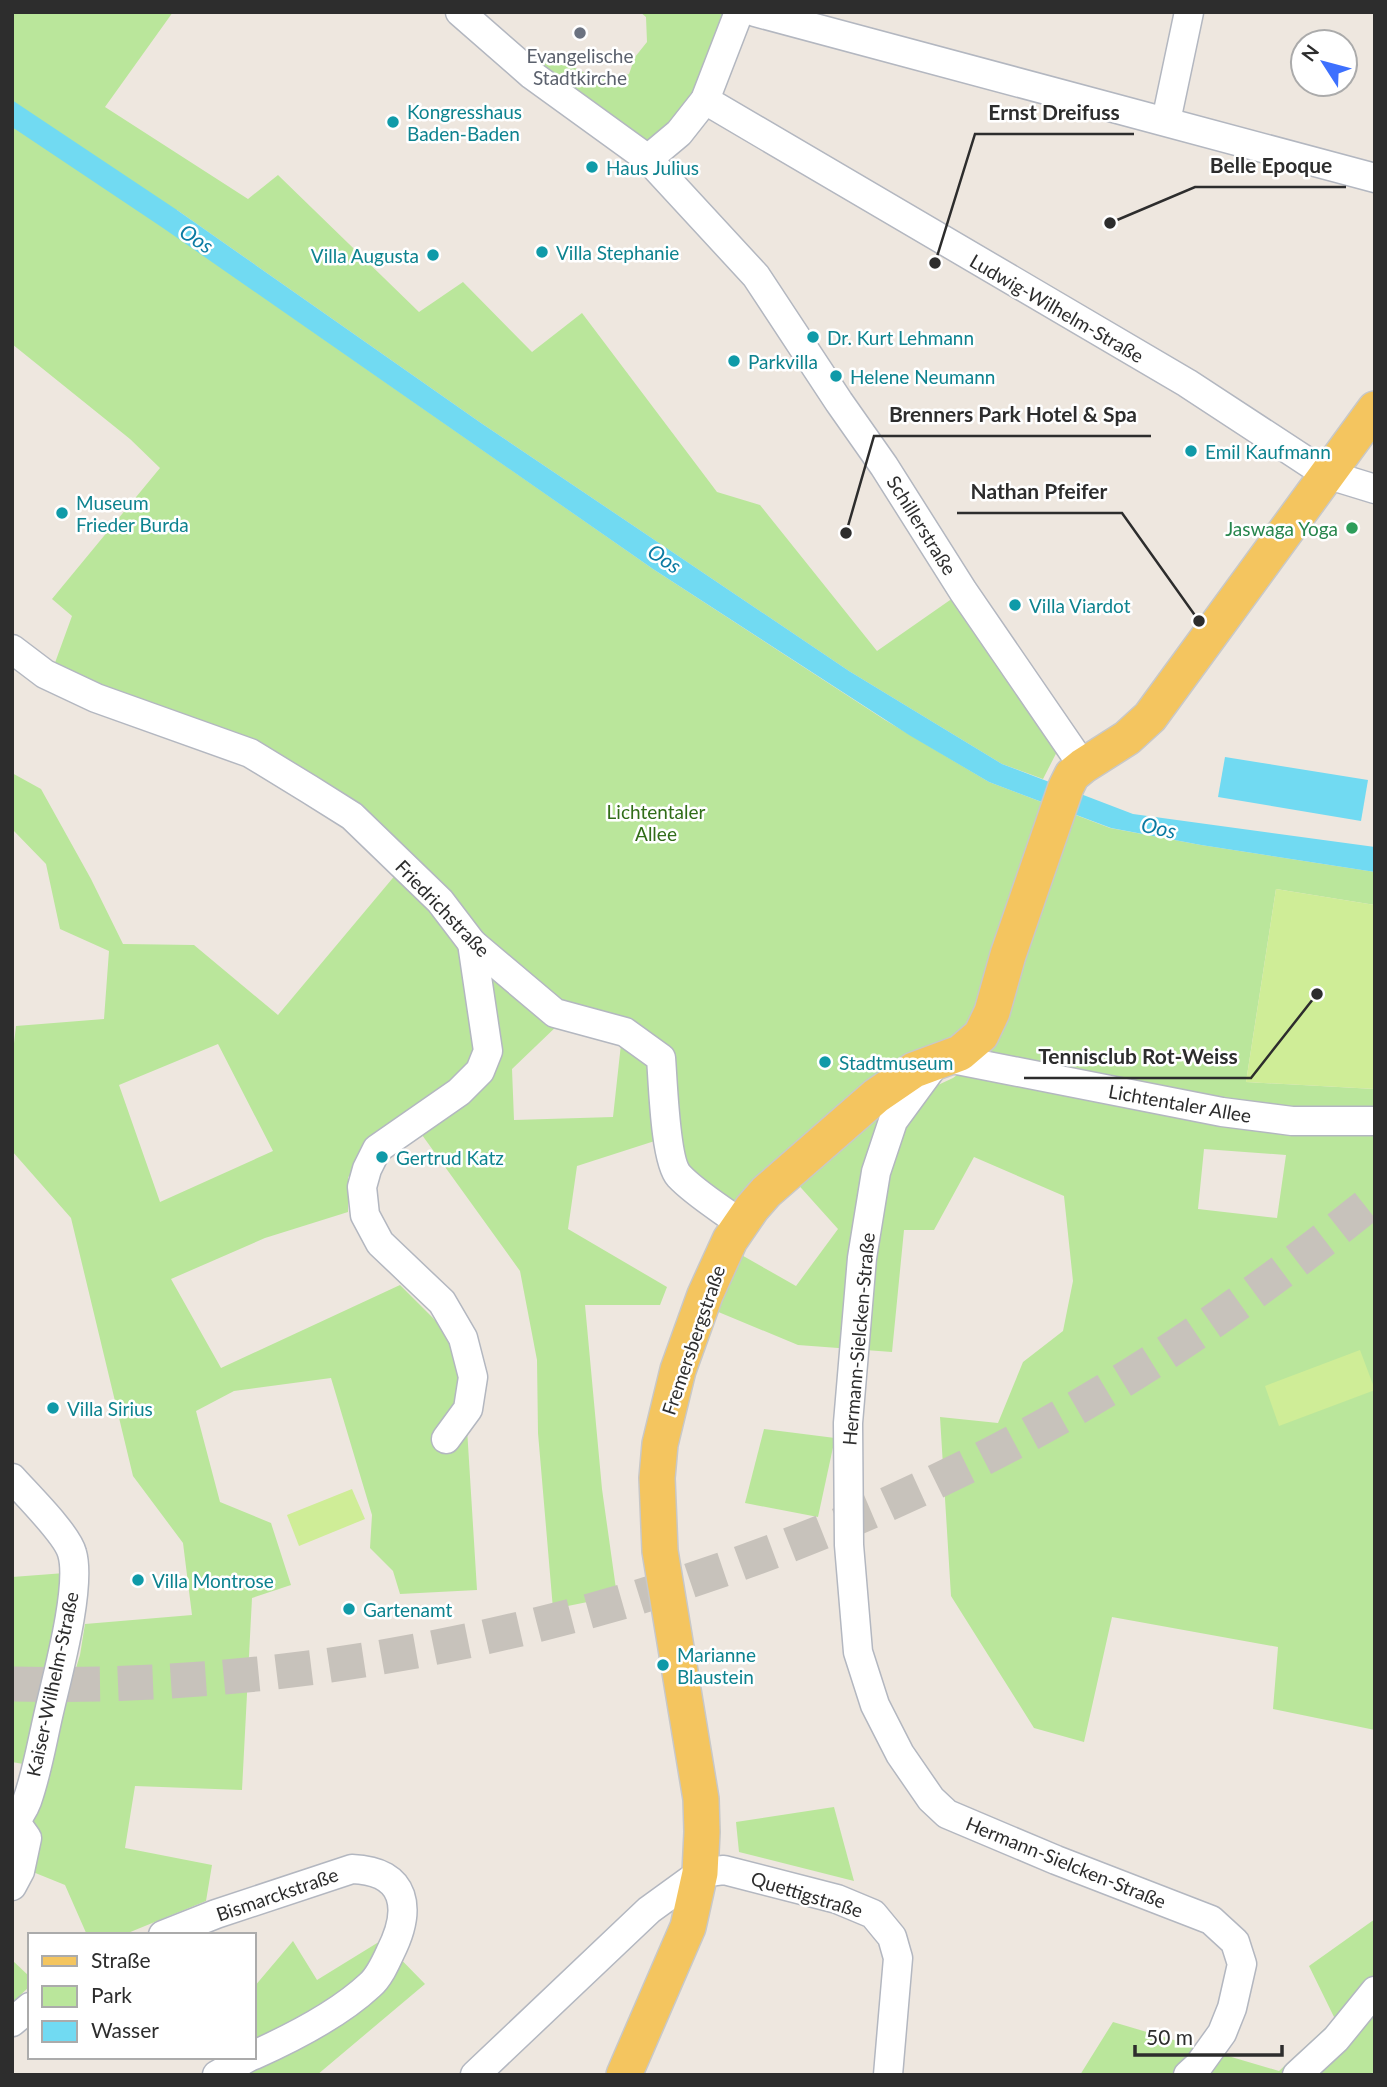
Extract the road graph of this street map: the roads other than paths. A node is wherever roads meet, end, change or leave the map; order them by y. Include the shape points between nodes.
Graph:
1 (460, 12) edge
2 (739, 12) edge
3 (755, 12) edge
4 (1189, 12) edge
5 (705, 100) junction
6 (1166, 121) junction
7 (648, 159) junction
8 (1375, 178) edge
9 (1375, 409) edge
10 (1326, 474) junction
11 (1375, 489) edge
12 (12, 649) edge
13 (1069, 787) junction
14 (472, 943) junction
15 (942, 1060) junction
16 (1375, 1121) edge
17 (740, 1223) junction
18 (446, 1439) dead end
19 (12, 1478) edge
20 (14, 1822) edge
21 (700, 1873) junction
22 (12, 1886) edge
23 (168, 1933) edge
24 (1375, 1991) edge
25 (28, 2009) edge
26 (12, 2022) edge
27 (256, 2054) edge
28 (245, 2059) edge
29 (217, 2075) edge
30 (475, 2075) edge
31 (624, 2075) edge
32 (888, 2075) edge
33 (1188, 2075) edge
34 (1297, 2075) edge

1 - 7 street, Schillerstraße via 531,75
2 - 5 street
3 - 6 street
4 - 6 street
5 - 7 street via 679,133
5 - 10 street, Ludwig-Wilhelm-Straße via 1187,383
6 - 8 street
7 - 13 street, Schillerstraße via 756,276 884,466 963,591
9 - 10 main road
10 - 11 street, Ludwig-Wilhelm-Straße
10 - 13 main road via 1150,717
12 - 14 street, Friedrichstraße via 45,674 96,698 250,754 309,789 352,817 440,901
13 - 15 main road, Fremersbergstraße via 987,1025 974,1043
14 - 17 street, Friedrichstraße via 555,1013 625,1032 661,1058 665,1125 677,1174
14 - 18 street via 488,1051 480,1071 459,1092 377,1149 362,1187 365,1215 380,1242 442,1302 463,1338 473,1377 468,1409
15 - 16 street, Lichtentaler Allee via 1222,1112 1292,1121
15 - 17 main road, Fremersbergstraße via 914,1070 876,1096 766,1192
15 - 33 street, Hermann-Sielcken-Straße via 893,1121 876,1172 862,1258 848,1423 849,1545 858,1652 875,1705 900,1754 947,1814 1212,1920 1235,1942 1242,1964 1231,2008 1222,2033
17 - 21 main road, Fremersbergstraße via 719,1261 678,1370 660,1444 657,1478 660,1551 701,1799
19 - 20 street, Kaiser-Wilhelm-Straße via 60,1533 74,1560 71,1605 38,1758 26,1804
20 - 22 street via 27,1838
21 - 30 street via 613,1942
21 - 31 main road, Fremersbergstraße via 688,1927
21 - 32 street, Quettigstraße via 724,1870 837,1899 873,1914 892,1937 898,1958
23 - 27 street, Bismarckstraße via 352,1869 370,1870 398,1889 403,1920 372,1984 287,2040
24 - 34 street via 1336,2039
25 - 26 street
28 - 29 street

